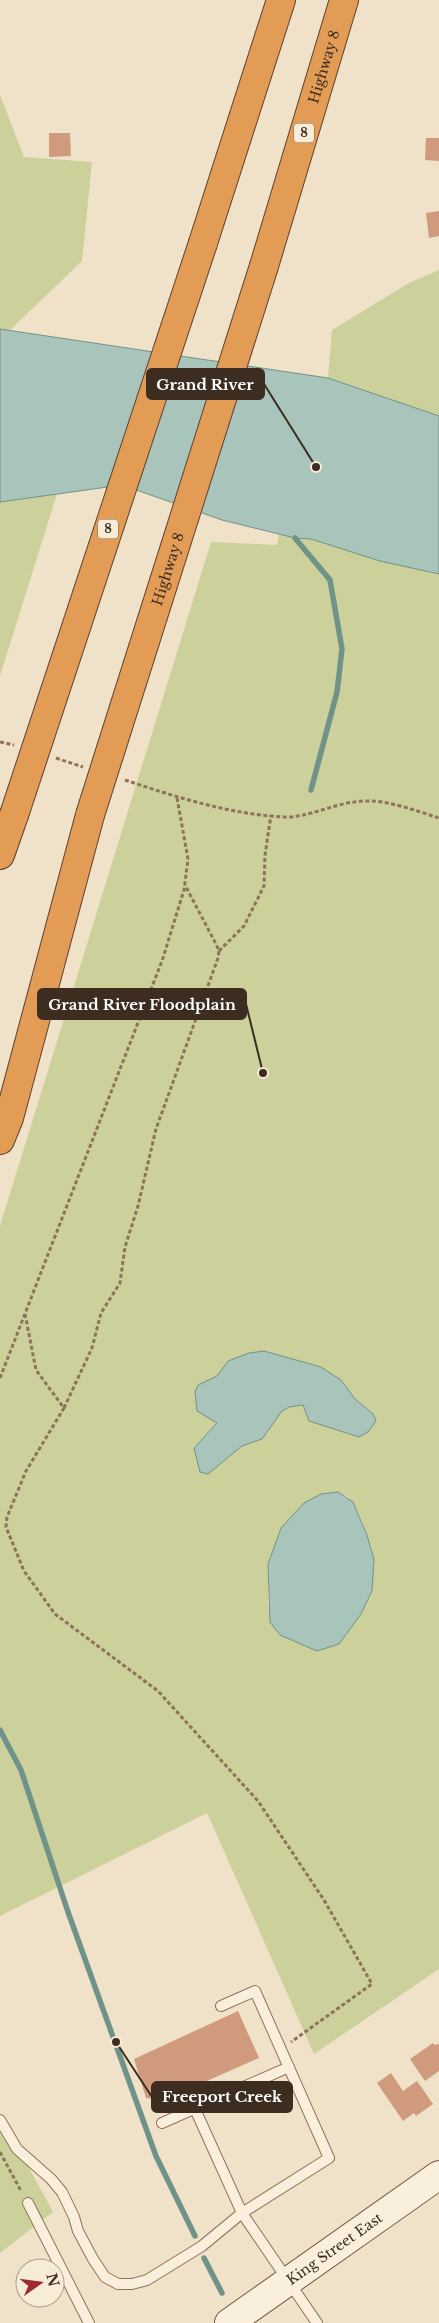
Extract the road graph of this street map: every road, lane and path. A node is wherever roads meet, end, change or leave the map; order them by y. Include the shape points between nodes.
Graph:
1 (281, 0) edge
2 (344, 0) edge
3 (271, 816) junction
4 (439, 818) edge
5 (0, 855) edge
6 (185, 883) junction
7 (219, 951) junction
8 (0, 1140) edge
9 (25, 1314) junction
10 (0, 1378) edge
11 (64, 1408) junction
12 (222, 2006) dead end
13 (280, 2049) junction
14 (289, 2067) junction
15 (195, 2109) junction
16 (0, 2120) edge
17 (162, 2124) dead end
18 (0, 2152) edge
19 (439, 2175) edge
20 (28, 2203) joint
21 (242, 2213) junction
22 (288, 2282) junction
23 (89, 2323) edge
24 (229, 2323) edge
25 (317, 2323) edge

1 - 5 highway, 8, bridge
2 - 8 highway, Highway 8 / 8, bridge via 264,266 90,815 9,1118
3 - 4 path via 286,817 371,801
3 - 6 path via 178,798 188,859
3 - 7 path via 264,886 244,926
6 - 7 path
6 - 9 path via 162,961
7 - 11 path via 156,1129 125,1247 120,1283 101,1314 92,1348
9 - 10 path
9 - 11 path via 36,1370
11 - 13 path via 26,1471 7,1517 6,1527 24,1571 55,1614 158,1691 258,1801 324,1900 372,1984
12 - 13 lane via 255,1991
13 - 14 lane
14 - 15 lane
14 - 21 lane via 329,2158
15 - 17 lane
15 - 21 lane
16 - 21 lane via 17,2149 62,2192 93,2259 105,2277 118,2284 147,2280 202,2246
18 - 20 path
19 - 22 main road, King Street East
20 - 23 lane
21 - 22 lane
22 - 24 main road, King Street East
22 - 25 lane

